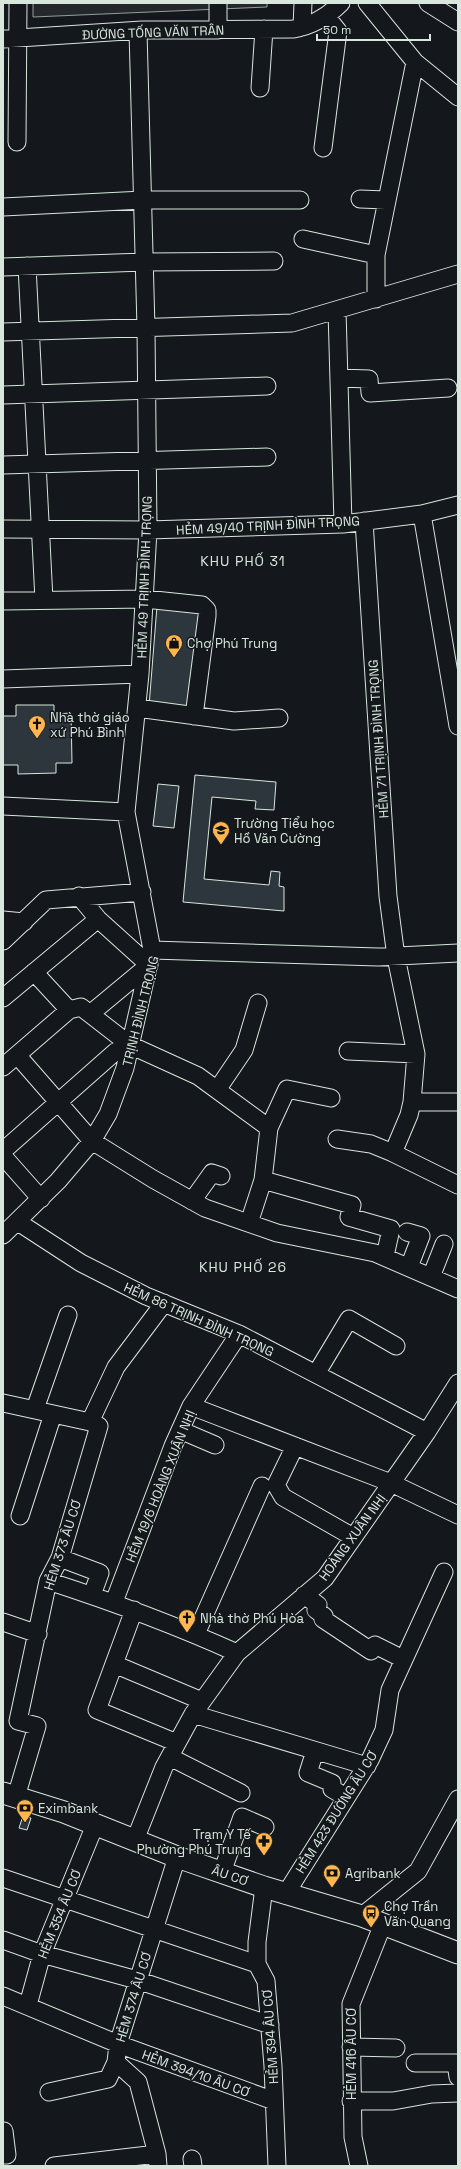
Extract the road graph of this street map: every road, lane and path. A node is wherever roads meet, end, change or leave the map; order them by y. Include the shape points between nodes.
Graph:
1 (18, 3) edge
2 (218, 3) edge
3 (303, 3) edge
4 (341, 3) edge
5 (367, 3) edge
6 (428, 3) edge
7 (326, 16) junction
8 (458, 22) edge
9 (302, 27) junction
10 (264, 29) junction
11 (218, 30) junction
12 (138, 31) junction
13 (11, 39) edge
14 (415, 62) junction
15 (260, 88) dead end
16 (458, 97) edge
17 (17, 142) dead end
18 (323, 148) dead end
19 (360, 198) dead end
20 (143, 200) junction
21 (300, 200) dead end
22 (386, 200) junction
23 (3, 207) edge
24 (303, 239) dead end
25 (376, 255) junction
26 (274, 260) dead end
27 (144, 262) junction
28 (27, 266) junction
29 (3, 267) edge
30 (458, 274) edge
31 (376, 299) junction
32 (337, 310) junction
33 (146, 328) junction
34 (3, 332) edge
35 (30, 332) junction
36 (339, 378) junction
37 (267, 386) dead end
38 (448, 388) dead end
39 (147, 390) junction
40 (34, 394) junction
41 (3, 395) edge
42 (267, 457) dead end
43 (147, 460) junction
44 (37, 463) junction
45 (3, 465) edge
46 (458, 505) edge
47 (422, 514) junction
48 (364, 521) junction
49 (343, 524) junction
50 (40, 528) junction
51 (3, 529) edge
52 (148, 530) junction
53 (146, 599) junction
54 (44, 600) junction
55 (3, 601) edge
56 (140, 674) junction
57 (3, 679) edge
58 (137, 708) junction
59 (194, 716) junction
60 (279, 718) dead end
61 (458, 726) edge
62 (3, 806) edge
63 (126, 812) junction
64 (142, 892) junction
65 (79, 896) junction
66 (98, 919) junction
67 (3, 920) edge
68 (24, 922) junction
69 (3, 941) edge
70 (458, 953) edge
71 (396, 957) junction
72 (151, 958) junction
73 (34, 972) junction
74 (3, 998) edge
75 (258, 1003) dead end
76 (70, 1010) junction
77 (90, 1014) junction
78 (130, 1045) junction
79 (348, 1051) dead end
80 (416, 1054) junction
81 (17, 1055) junction
82 (3, 1067) edge
83 (217, 1090) junction
84 (331, 1098) dead end
85 (58, 1102) junction
86 (412, 1102) junction
87 (458, 1102) edge
88 (269, 1128) junction
89 (337, 1139) dead end
90 (92, 1141) junction
91 (3, 1151) edge
92 (393, 1153) junction
93 (3, 1156) edge
94 (221, 1176) dead end
95 (263, 1180) junction
96 (458, 1185) edge
97 (41, 1199) junction
98 (192, 1201) junction
99 (18, 1222) junction
100 (249, 1223) junction
101 (407, 1232) dead end
102 (3, 1235) edge
103 (444, 1245) edge
104 (385, 1256) junction
105 (409, 1267) junction
106 (431, 1277) junction
107 (458, 1289) edge
108 (164, 1303) junction
109 (68, 1315) dead end
110 (239, 1334) junction
111 (396, 1346) dead end
112 (316, 1374) junction
113 (458, 1383) edge
114 (3, 1403) edge
115 (191, 1406) junction
116 (35, 1409) junction
117 (53, 1414) junction
118 (90, 1422) junction
119 (180, 1430) junction
120 (427, 1432) junction
121 (215, 1445) dead end
122 (295, 1446) junction
123 (391, 1483) junction
124 (262, 1486) dead end
125 (458, 1515) edge
126 (20, 1516) dead end
127 (353, 1537) junction
128 (60, 1558) junction
129 (444, 1572) dead end
130 (48, 1580) junction
131 (92, 1595) junction
132 (304, 1596) junction
133 (114, 1602) junction
134 (134, 1610) junction
135 (3, 1622) edge
136 (38, 1634) junction
137 (196, 1634) junction
138 (237, 1653) junction
139 (403, 1659) junction
140 (114, 1664) junction
141 (197, 1708) junction
142 (174, 1750) junction
143 (315, 1751) junction
144 (366, 1766) junction
145 (242, 1792) dead end
146 (9, 1795) edge
147 (346, 1797) junction
148 (458, 1799) edge
149 (95, 1825) junction
150 (265, 1827) dead end
151 (135, 1840) junction
152 (177, 1857) junction
153 (222, 1872) junction
154 (3, 1878) edge
155 (264, 1887) junction
156 (285, 1895) junction
157 (65, 1899) junction
158 (362, 1916) junction
159 (383, 1924) junction
160 (153, 1929) junction
161 (3, 1940) edge
162 (458, 1953) edge
163 (42, 1954) junction
164 (256, 1964) junction
165 (137, 1980) junction
166 (3, 1996) edge
167 (28, 2005) junction
168 (270, 2025) junction
169 (118, 2044) junction
170 (351, 2047) junction
171 (396, 2048) dead end
172 (116, 2062) junction
173 (415, 2063) dead end
174 (458, 2077) edge
175 (49, 2092) dead end
176 (458, 2093) edge
177 (274, 2101) junction
178 (351, 2102) junction
179 (4, 2131) dead end
180 (3, 2155) edge
181 (157, 2160) edge
182 (98, 2163) edge
183 (54, 2166) edge
184 (277, 2166) edge
185 (359, 2166) edge

1 - 13 street
2 - 11 street
3 - 9 street
4 - 7 street
5 - 14 street
6 - 8 street
7 - 9 street
7 - 18 street via 338,31
9 - 10 street, ĐƯỜNG TỐNG VĂN TRÂN
10 - 11 street, ĐƯỜNG TỐNG VĂN TRÂN
10 - 15 street
11 - 12 street, ĐƯỜNG TỐNG VĂN TRÂN
12 - 13 street, ĐƯỜNG TỐNG VĂN TRÂN
12 - 20 street, HẺM 49 TRỊNH ĐÌNH TRỌNG
13 - 17 street
14 - 16 street
14 - 22 street
19 - 22 street
20 - 21 street
20 - 23 street
20 - 27 street, HẺM 49 TRỊNH ĐÌNH TRỌNG
22 - 25 street
24 - 25 street
25 - 31 street
26 - 27 street
27 - 28 street
27 - 33 street, HẺM 49 TRỊNH ĐÌNH TRỌNG
28 - 29 street
28 - 35 street
30 - 31 street
31 - 32 street
32 - 33 street via 292,323
32 - 36 street
33 - 35 street
33 - 39 street, HẺM 49 TRỊNH ĐÌNH TRỌNG
34 - 35 street
35 - 40 street
36 - 38 street via 369,379 370,393
36 - 49 street
37 - 39 street
39 - 40 street
39 - 43 street, HẺM 49 TRỊNH ĐÌNH TRỌNG
40 - 41 street
40 - 44 street
42 - 43 street
43 - 44 street
43 - 52 street, HẺM 49 TRỊNH ĐÌNH TRỌNG
44 - 45 street
44 - 50 street
46 - 47 street, HẺM 49/40 TRỊNH ĐÌNH TRỌNG
47 - 48 street, HẺM 49/40 TRỊNH ĐÌNH TRỌNG
47 - 61 street
48 - 49 street, HẺM 49/40 TRỊNH ĐÌNH TRỌNG
48 - 71 street, HẺM 71 TRỊNH ĐÌNH TRỌNG via 388,896
49 - 52 street, HẺM 49/40 TRỊNH ĐÌNH TRỌNG
50 - 51 street, HẺM 49/40 TRỊNH ĐÌNH TRỌNG
50 - 52 street, HẺM 49/40 TRỊNH ĐÌNH TRỌNG
50 - 54 street
52 - 53 street, HẺM 49 TRỊNH ĐÌNH TRỌNG
53 - 54 street
53 - 56 street, HẺM 49 TRỊNH ĐÌNH TRỌNG
53 - 59 street via 202,605 207,610
54 - 55 street
56 - 57 street
56 - 58 street, HẺM 49 TRỊNH ĐÌNH TRỌNG
58 - 59 street
58 - 63 street, HẺM 49 TRỊNH ĐÌNH TRỌNG
59 - 60 street via 234,721
62 - 63 street
63 - 64 street, HẺM 49 TRỊNH ĐÌNH TRỌNG
64 - 65 street
64 - 72 street, HẺM 49 TRỊNH ĐÌNH TRỌNG
65 - 66 street
65 - 68 street via 46,900
66 - 72 street
66 - 73 street
67 - 68 street
68 - 69 street
70 - 71 street, TRỊNH ĐÌNH TRỌNG
71 - 72 street, TRỊNH ĐÌNH TRỌNG
71 - 80 street, HẺM 71 TRỊNH ĐÌNH TRỌNG
72 - 77 street
72 - 78 street, TRỊNH ĐÌNH TRỌNG
73 - 74 street
73 - 76 street
75 - 83 street via 244,1050
76 - 77 street via 81,1007
76 - 81 street
77 - 78 street
78 - 83 street via 198,1076
78 - 85 street via 115,1052
78 - 90 street, TRỊNH ĐÌNH TRỌNG via 115,1100
79 - 80 street
80 - 86 street, HẺM 71 TRỊNH ĐÌNH TRỌNG
81 - 82 street
81 - 85 street
83 - 88 street
84 - 88 street via 287,1089
85 - 90 street
85 - 91 street
86 - 87 street
86 - 92 street, HẺM 71 TRỊNH ĐÌNH TRỌNG
88 - 95 street
89 - 92 street via 371,1144
90 - 97 street, TRỊNH ĐÌNH TRỌNG
90 - 98 street
92 - 96 street
93 - 97 street
94 - 98 street via 212,1173
95 - 100 street
95 - 104 street via 352,1205 350,1217 391,1229
97 - 99 street, TRỊNH ĐÌNH TRỌNG
98 - 100 street
99 - 102 street, TRỊNH ĐÌNH TRỌNG
99 - 108 street, HẺM 86 TRỊNH ĐÌNH TRỌNG via 81,1263
100 - 104 street via 277,1233
101 - 105 street via 421,1236
103 - 106 street
104 - 105 street
105 - 106 street
106 - 107 street
108 - 110 street, HẺM 86 TRỊNH ĐÌNH TRỌNG
108 - 118 street via 116,1367
109 - 116 street
110 - 112 street, HẺM 86 TRỊNH ĐÌNH TRỌNG
110 - 115 street, HẺM 19/6 HOÀNG XUÂN NHỊ
111 - 112 street via 349,1319
112 - 120 street, HẺM 86 TRỊNH ĐÌNH TRỌNG
113 - 120 street, HOÀNG XUÂN NHỊ
114 - 116 street
115 - 119 street, HẺM 19/6 HOÀNG XUÂN NHỊ
115 - 122 street
116 - 117 street
117 - 118 street
117 - 126 street
118 - 128 street, HẺM 373 ÂU CƠ via 99,1426
119 - 121 street
119 - 133 street, HẺM 19/6 HOÀNG XUÂN NHỊ
120 - 123 street, HOÀNG XUÂN NHỊ
122 - 123 street
122 - 127 street via 276,1485 283,1497
123 - 125 street
123 - 127 street, HOÀNG XUÂN NHỊ
124 - 137 street
127 - 132 street, HOÀNG XUÂN NHỊ via 325,1578
128 - 130 street, HẺM 373 ÂU CƠ
128 - 131 street via 100,1573
129 - 139 street, HẺM 423 ĐƯỜNG ÂU CƠ
130 - 131 street
130 - 136 street, HẺM 373 ÂU CƠ
131 - 133 street
132 - 138 street, HOÀNG XUÂN NHỊ
132 - 139 street via 318,1605 316,1610 324,1616 323,1619 371,1651 375,1645
133 - 134 street
134 - 137 street
134 - 140 street
135 - 136 street
136 - 146 street, HẺM 373 ÂU CƠ via 18,1721 37,1726
137 - 138 street
138 - 141 street, HOÀNG XUÂN NHỊ
139 - 144 street, HẺM 423 ĐƯỜNG ÂU CƠ via 390,1690 384,1730
140 - 141 street
140 - 142 street via 97,1710
141 - 142 street, HOÀNG XUÂN NHỊ
141 - 143 street
142 - 145 street
142 - 151 street, HOÀNG XUÂN NHỊ
143 - 144 street
143 - 147 street via 308,1773 332,1783 332,1789
144 - 147 street, HẺM 423 ĐƯỜNG ÂU CƠ
146 - 149 main road, ÂU CƠ via 64,1812
147 - 156 street, HẺM 423 ĐƯỜNG ÂU CƠ
148 - 158 street via 418,1871
149 - 151 main road, ÂU CƠ
149 - 157 street, HẺM 354 ÂU CƠ
150 - 153 street via 242,1817
151 - 152 main road, ÂU CƠ
152 - 153 main road, ÂU CƠ
152 - 160 street, HẺM 374 ÂU CƠ
153 - 155 main road, ÂU CƠ
154 - 157 street
155 - 156 main road, ÂU CƠ
155 - 164 street
156 - 158 main road, ÂU CƠ
157 - 160 street
157 - 163 street, HẺM 354 ÂU CƠ
158 - 159 main road, ÂU CƠ
159 - 162 main road, ÂU CƠ
159 - 170 street, HẺM 416 ÂU CƠ via 351,2004
160 - 164 street
160 - 165 street, HẺM 374 ÂU CƠ
161 - 163 street
163 - 165 street
163 - 167 street, HẺM 354 ÂU CƠ
164 - 168 street, HẺM 394 ÂU CƠ via 266,1981
165 - 168 street
165 - 169 street, HẺM 374 ÂU CƠ
166 - 167 street, HẺM 394/10 ÂU CƠ
167 - 169 street, HẺM 394/10 ÂU CƠ
168 - 177 street, HẺM 394 ÂU CƠ
169 - 172 street, HẺM 374 ÂU CƠ
169 - 177 street, HẺM 394/10 ÂU CƠ
170 - 171 street
170 - 178 street, HẺM 416 ÂU CƠ
172 - 175 street, HẺM 374 ÂU CƠ via 108,2079
172 - 181 street via 138,2082
173 - 174 street via 456,2063
176 - 178 street via 432,2094 393,2101
177 - 184 street, HẺM 394 ÂU CƠ
178 - 185 street, HẺM 416 ÂU CƠ via 352,2137
179 - 180 street via 7,2155
181 - 182 street
182 - 183 street

